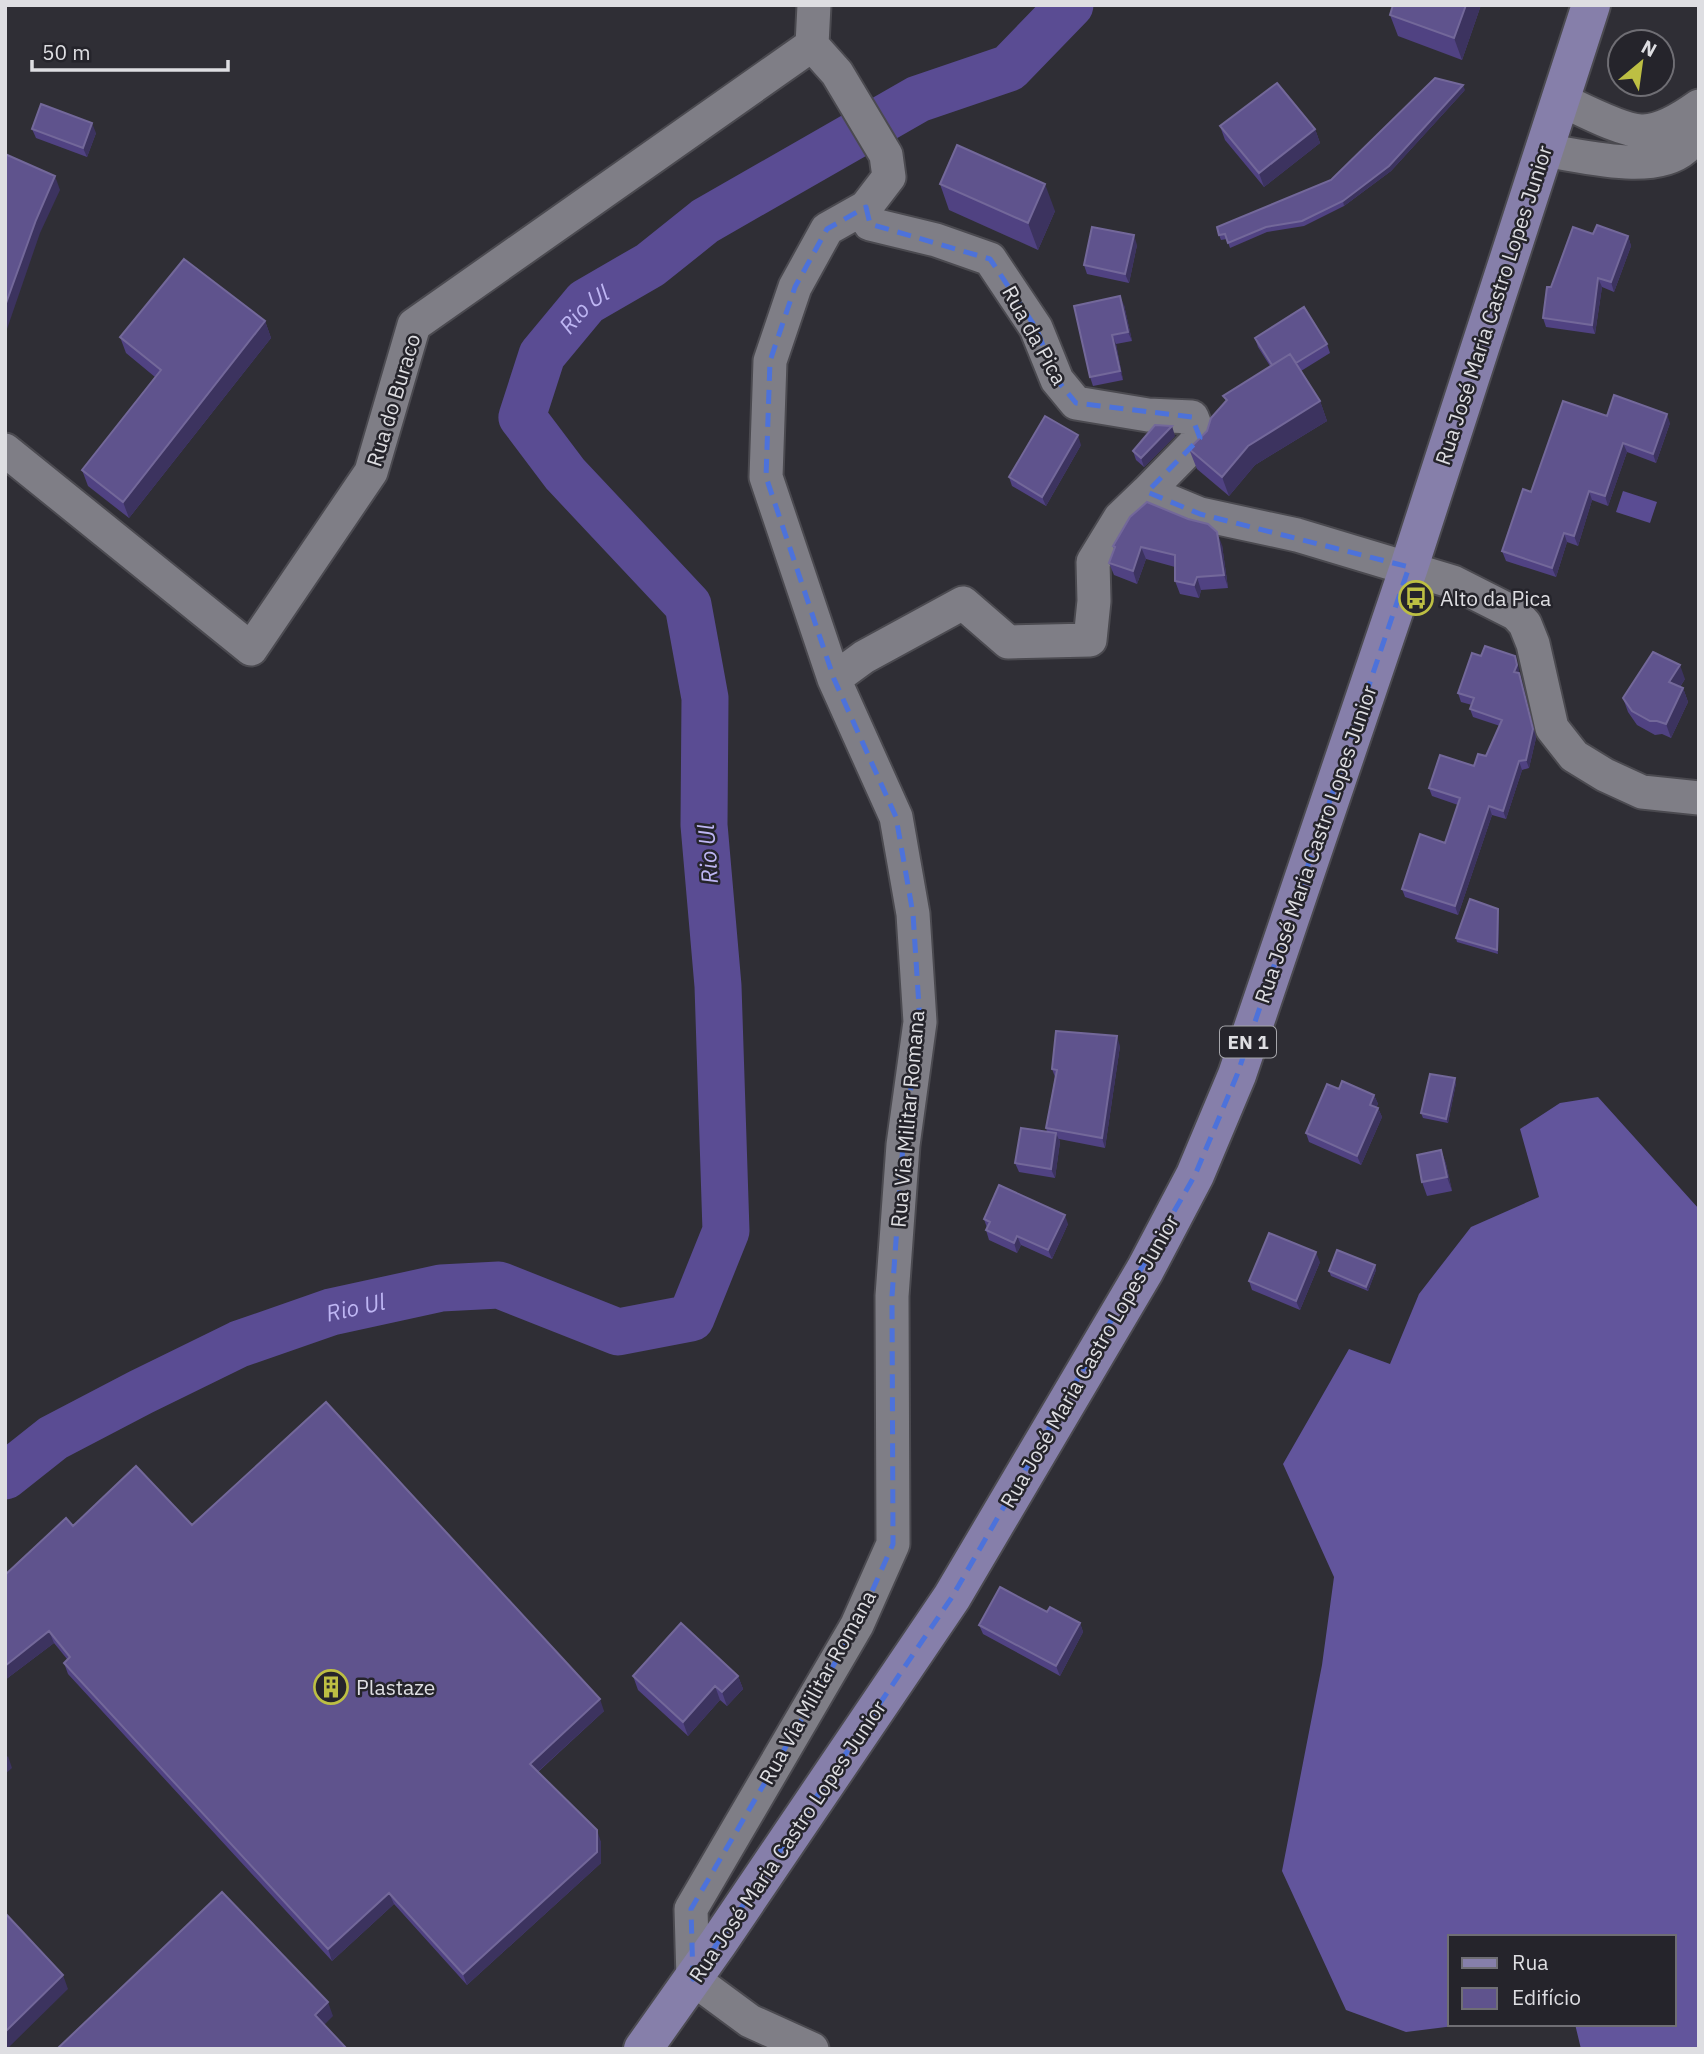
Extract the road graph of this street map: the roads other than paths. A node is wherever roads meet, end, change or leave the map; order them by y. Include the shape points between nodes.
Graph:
1 (814, 5) edge
2 (1591, 5) edge
3 (812, 45) junction
4 (1559, 99) junction
5 (1699, 106) edge
6 (1699, 119) edge
7 (1542, 150) junction
8 (866, 207) junction
9 (5, 450) edge
10 (1147, 492) junction
11 (1409, 567) junction
12 (834, 679) junction
13 (1699, 798) edge
14 (693, 1979) junction
15 (643, 2049) edge
16 (812, 2049) edge

1 - 3 street
2 - 4 main road, Rua José Maria Castro Lopes Junior / EN 1
3 - 8 street, Rua Via Militar Romana via 837,73 886,155 889,177
3 - 9 street, Rua do Buraco via 414,326 372,472 251,649
4 - 5 street via 1643,131 1679,120
4 - 7 main road, Rua José Maria Castro Lopes Junior / EN 1
6 - 7 street via 1687,148 1662,161 1634,162
7 - 11 main road, Rua José Maria Castro Lopes Junior / EN 1
8 - 10 street, Rua da Pica via 870,224 990,259 1036,328 1056,380 1076,403 1192,417 1200,438
8 - 12 street, Rua Via Militar Romana via 827,229 795,287 770,361 766,477
10 - 11 street via 1200,514
10 - 12 street via 1120,518 1093,562 1090,640 1007,642 963,603 864,657
11 - 13 street via 1453,582 1516,614 1525,624 1552,728 1574,756 1642,792
11 - 14 main road, Rua José Maria Castro Lopes Junior / EN 1 via 1237,1075 1195,1175 1145,1269 952,1597
12 - 14 street, Rua Via Militar Romana via 896,817 914,914 920,1022 903,1145 892,1296 893,1544 857,1625 691,1909
14 - 15 main road, Rua José Maria Castro Lopes Junior / EN 1
14 - 16 street via 750,2021

